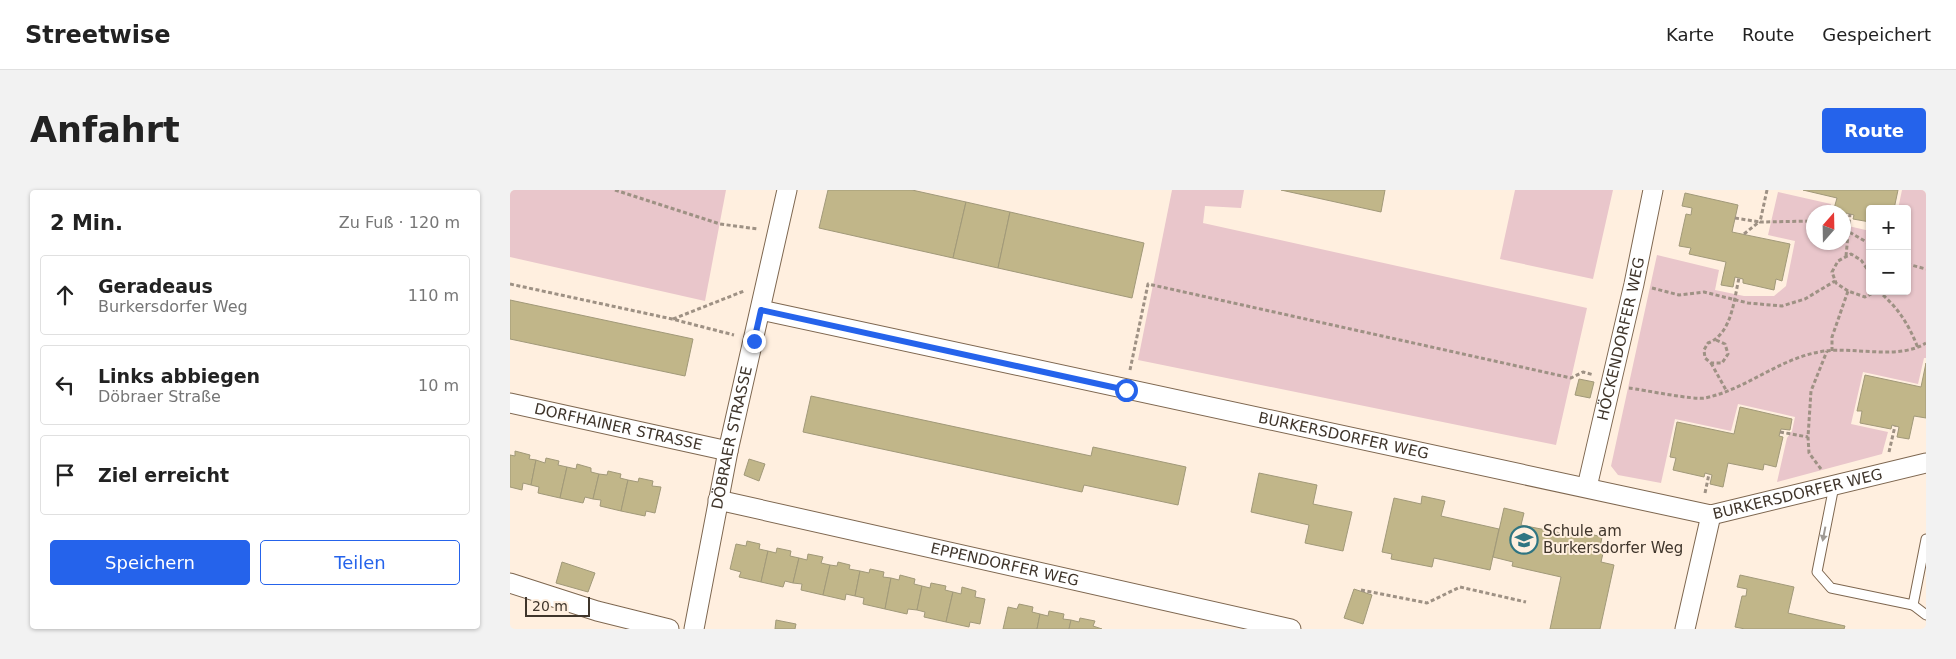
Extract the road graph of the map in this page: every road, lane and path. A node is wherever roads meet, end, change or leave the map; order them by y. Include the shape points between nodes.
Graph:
1 (615, 190) edge
2 (787, 190) edge
3 (1653, 190) edge
4 (1768, 190) edge
5 (1735, 218) dead end
6 (1806, 221) edge
7 (1760, 222) junction
8 (778, 232) junction
9 (1851, 233) edge
10 (1744, 234) dead end
11 (1866, 242) edge
12 (1846, 250) edge
13 (1846, 256) junction
14 (1911, 265) edge
15 (1866, 266) edge
16 (1926, 269) edge
17 (1740, 278) dead end
18 (510, 279) edge
19 (1835, 281) junction
20 (510, 284) edge
21 (1634, 284) junction
22 (515, 285) junction
23 (1848, 291) junction
24 (1869, 295) edge
25 (1883, 295) edge
26 (1734, 300) junction
27 (762, 303) junction
28 (672, 319) junction
29 (1716, 340) junction
30 (754, 341) junction
31 (1926, 343) edge
32 (1918, 348) junction
33 (1827, 351) junction
34 (1832, 351) junction
35 (1711, 363) junction
36 (1612, 385) junction
37 (1126, 390) junction
38 (1726, 390) junction
39 (510, 403) edge
40 (1780, 432) dead end
41 (1808, 437) junction
42 (728, 451) junction
43 (1926, 463) edge
44 (1834, 486) junction
45 (1587, 487) junction
46 (718, 500) junction
47 (1711, 515) junction
48 (1926, 539) edge
49 (510, 583) edge
50 (1361, 590) dead end
51 (1526, 602) dead end
52 (1912, 605) junction
53 (1926, 615) edge
54 (669, 629) edge
55 (694, 629) edge
56 (1291, 629) edge
57 (1685, 629) edge

1 - 8 path via 720,224
2 - 8 street, DÖBRAER STRASSE
3 - 21 street, HÖCKENDORFER WEG
4 - 7 path
5 - 7 path
6 - 7 path
7 - 10 path
8 - 27 street, DÖBRAER STRASSE
9 - 11 path
12 - 13 path
13 - 15 path via 1851,254
13 - 19 path via 1838,261 1832,272
14 - 16 path
17 - 26 path
18 - 22 path
19 - 23 path
19 - 26 path via 1805,299 1782,306
20 - 22 path
21 - 26 path via 1679,295 1704,292
21 - 36 street, HÖCKENDORFER WEG
22 - 28 path
23 - 24 path via 1865,297
23 - 34 path via 1832,337
25 - 32 path via 1903,316
26 - 29 path via 1728,322
27 - 28 path via 744,291
27 - 30 street, DÖBRAER STRASSE
27 - 37 street, BURKERSDORFER WEG
28 - 30 path
29 - 35 path via 1708,342 1704,350 1705,358
29 - 35 path via 1725,344 1728,354 1722,362
30 - 42 street, DÖBRAER STRASSE
31 - 32 path
32 - 34 path
33 - 34 path
33 - 38 path via 1800,355 1756,379
33 - 41 path via 1812,391
35 - 38 path
36 - 37 path via 1603,377 1584,372 1571,378 1148,284
36 - 38 path via 1703,398
36 - 45 street, HÖCKENDORFER WEG
37 - 45 street, BURKERSDORFER WEG
39 - 42 street, DORFHAINER STRASSE
40 - 41 path
41 - 44 path via 1809,453
42 - 46 street, DÖBRAER STRASSE
43 - 44 street, BURKERSDORFER WEG
44 - 47 street, BURKERSDORFER WEG
44 -> 52 lane via 1817,572 1831,588
45 - 47 street, BURKERSDORFER WEG
46 - 55 street, DÖBRAER STRASSE
46 - 56 street, EPPENDORFER WEG
47 - 57 street
48 - 52 lane
49 - 54 street via 597,611
50 - 51 path via 1428,603 1460,587
52 - 53 lane

